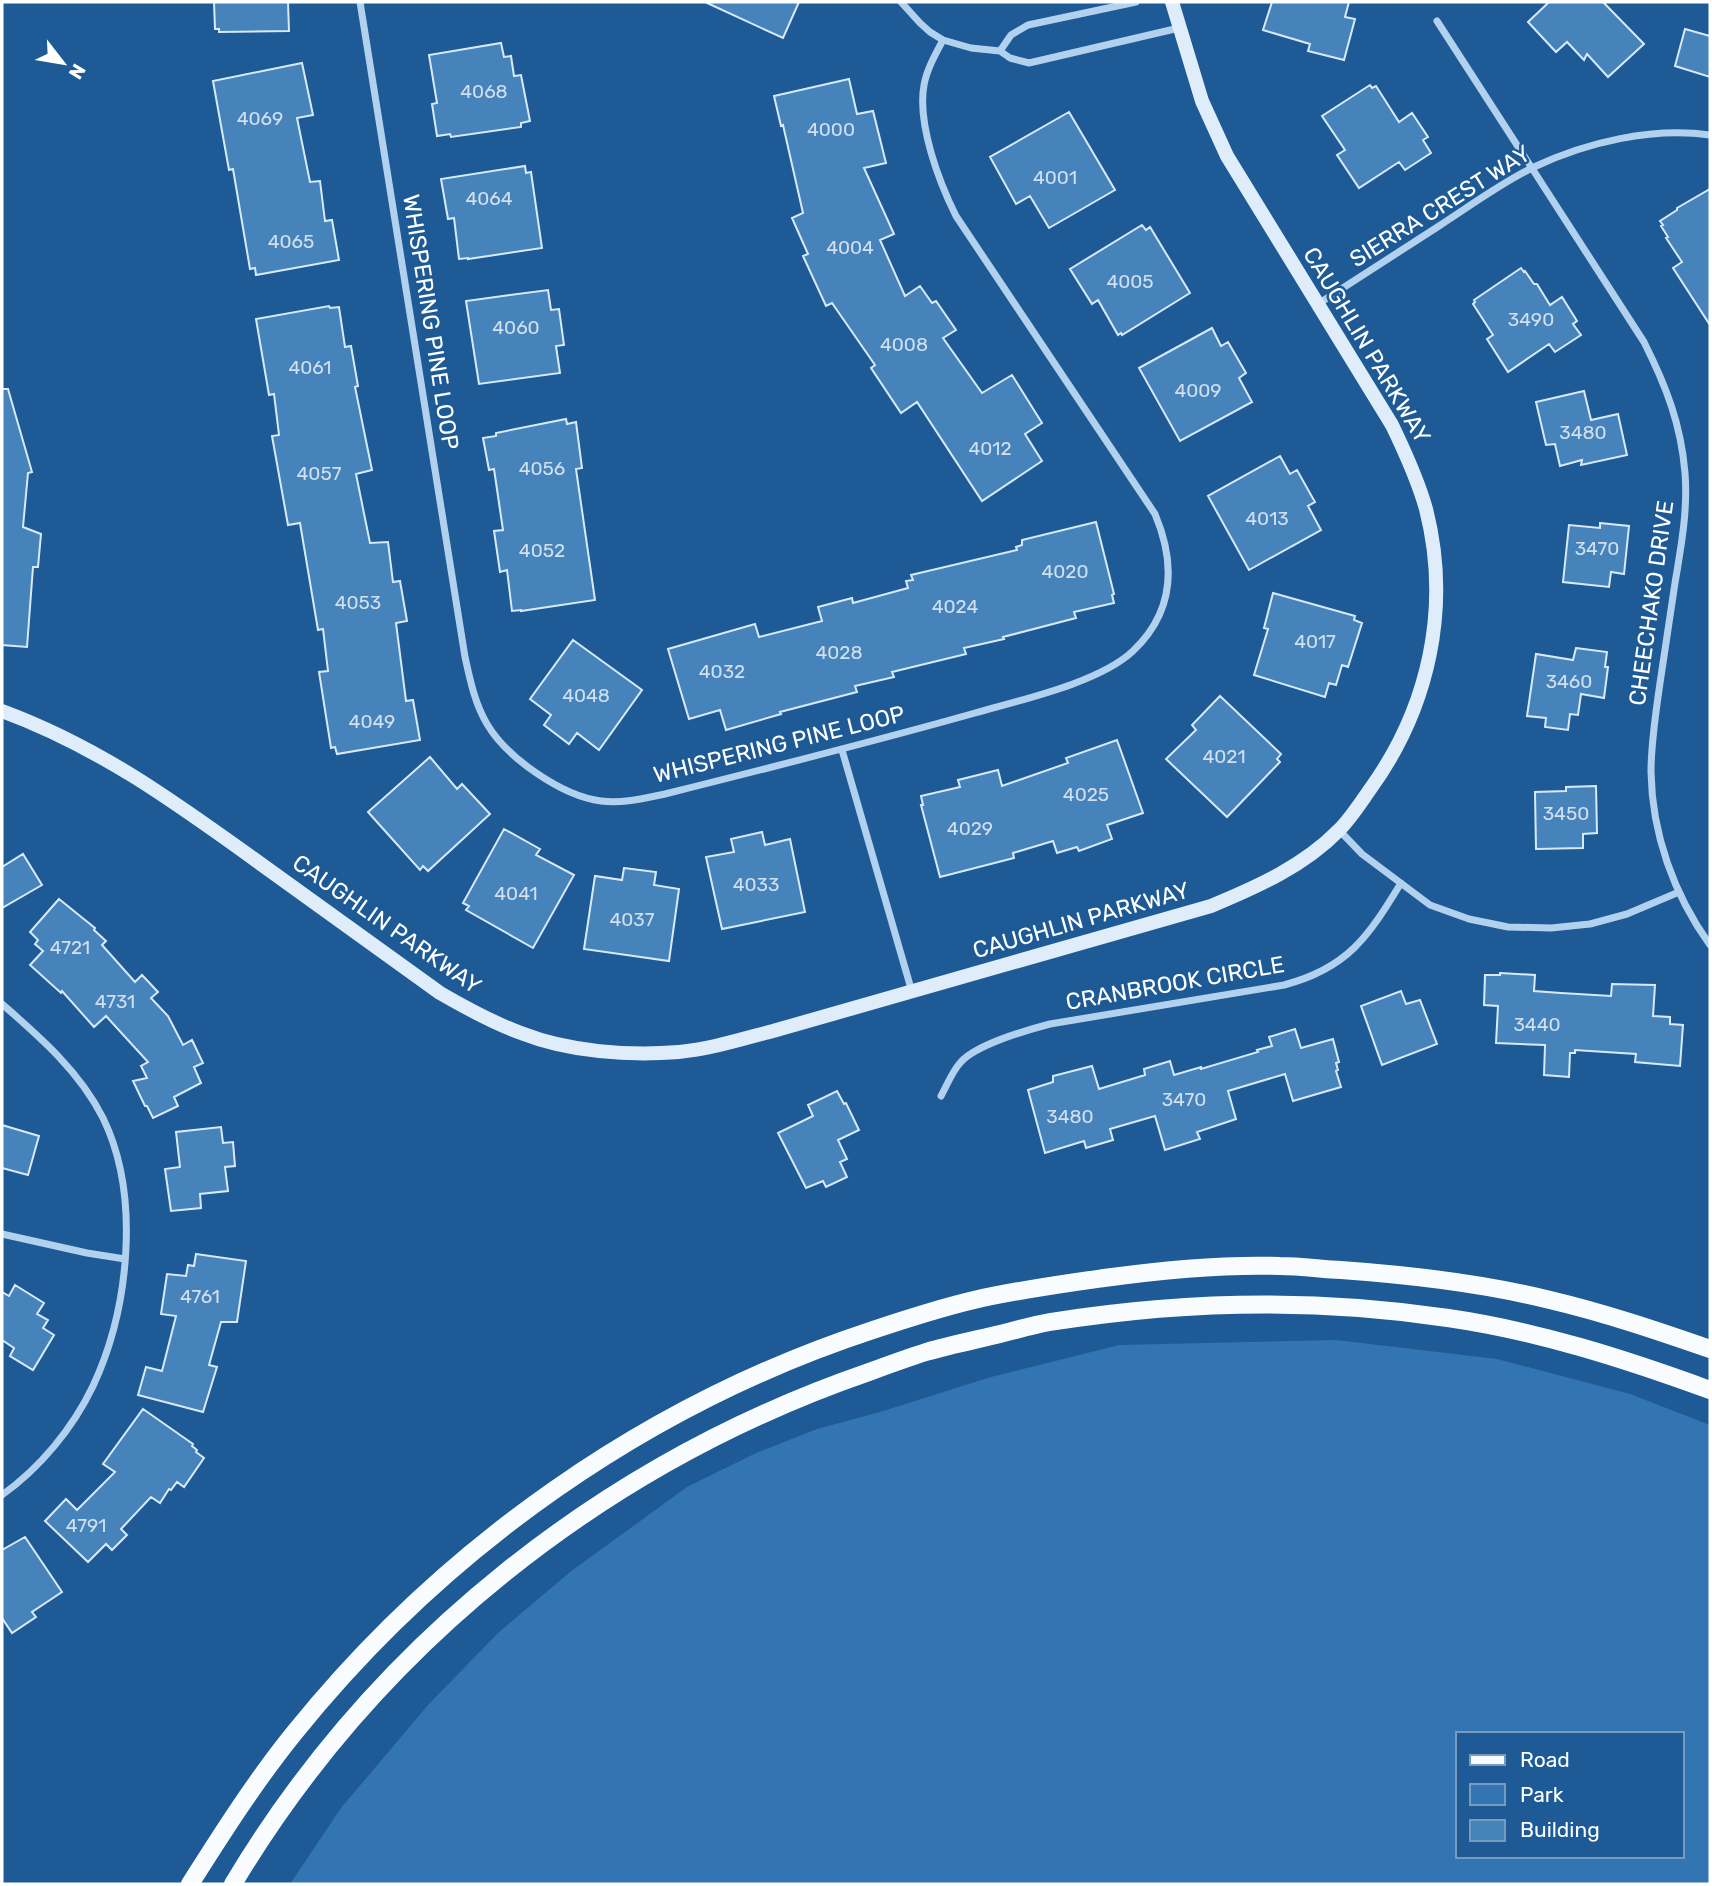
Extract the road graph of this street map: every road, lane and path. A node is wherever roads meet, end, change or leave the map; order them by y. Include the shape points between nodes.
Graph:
1 (360, 2) edge
2 (901, 2) edge
3 (1136, 2) edge
4 (1172, 2) edge
5 (1437, 20) dead end
6 (1180, 28) junction
7 (943, 40) junction
8 (1000, 51) junction
9 (1710, 135) edge
10 (1532, 168) junction
11 (1318, 305) junction
12 (2, 711) edge
13 (842, 750) junction
14 (1339, 830) junction
15 (1401, 883) junction
16 (1679, 892) junction
17 (1710, 945) edge
18 (912, 993) junction
19 (2, 1004) edge
20 (942, 1096) dead end
21 (2, 1234) edge
22 (125, 1259) junction
23 (1710, 1349) edge
24 (1710, 1390) edge
25 (2, 1494) edge
26 (190, 1884) edge
27 (233, 1884) edge

1 - 13 street, WHISPERING PINE LOOP via 465,657 486,724 534,770 566,790 600,801 624,802 666,794
2 - 7 street
3 - 8 street via 1028,25 1011,35
4 - 6 street, CAUGHLIN PARKWAY
5 - 10 street, CHEECHAKO DRIVE
6 - 8 street via 1029,63
6 - 11 street, CAUGHLIN PARKWAY via 1202,101 1227,156
7 - 8 street
7 - 13 street, WHISPERING PINE LOOP via 926,76 922,109 941,185 956,216 1155,514 1165,540 1169,577 1159,617 1143,641 1103,671 1033,696
9 - 10 street, SIERRA CREST WAY via 1654,134 1602,142
10 - 11 street, SIERRA CREST WAY
10 - 16 street, CHEECHAKO DRIVE via 1644,342 1665,383 1679,428 1685,519 1653,730 1651,773 1664,855
11 - 14 street, CAUGHLIN PARKWAY via 1392,425 1411,465 1426,509 1436,595 1432,643 1406,730 1386,767
12 - 18 street, CAUGHLIN PARKWAY via 75,742 153,788 440,993 523,1034 606,1051 682,1051
13 - 18 street
14 - 15 street via 1362,855
14 - 18 street, CAUGHLIN PARKWAY via 1286,871 1211,906
15 - 16 street via 1430,905 1508,927 1590,923 1627,914
15 - 20 street, CRANBROOK CIRCLE via 1358,945 1316,975 1284,985 1034,1028 963,1059
16 - 17 street, CHEECHAKO DRIVE
19 - 22 street via 66,1065 103,1118 123,1179
21 - 22 street
22 - 25 street via 110,1341 93,1386 46,1455
23 - 26 main road via 1537,1297 1451,1281 1279,1266 1166,1270 1051,1286 974,1300 827,1345 661,1422 579,1472 502,1528 424,1595 295,1731
24 - 27 main road via 1550,1338 1449,1318 1349,1307 1249,1304 1149,1309 1045,1323 927,1351 820,1389 724,1432 648,1473 493,1581 391,1675 347,1726 285,1804

